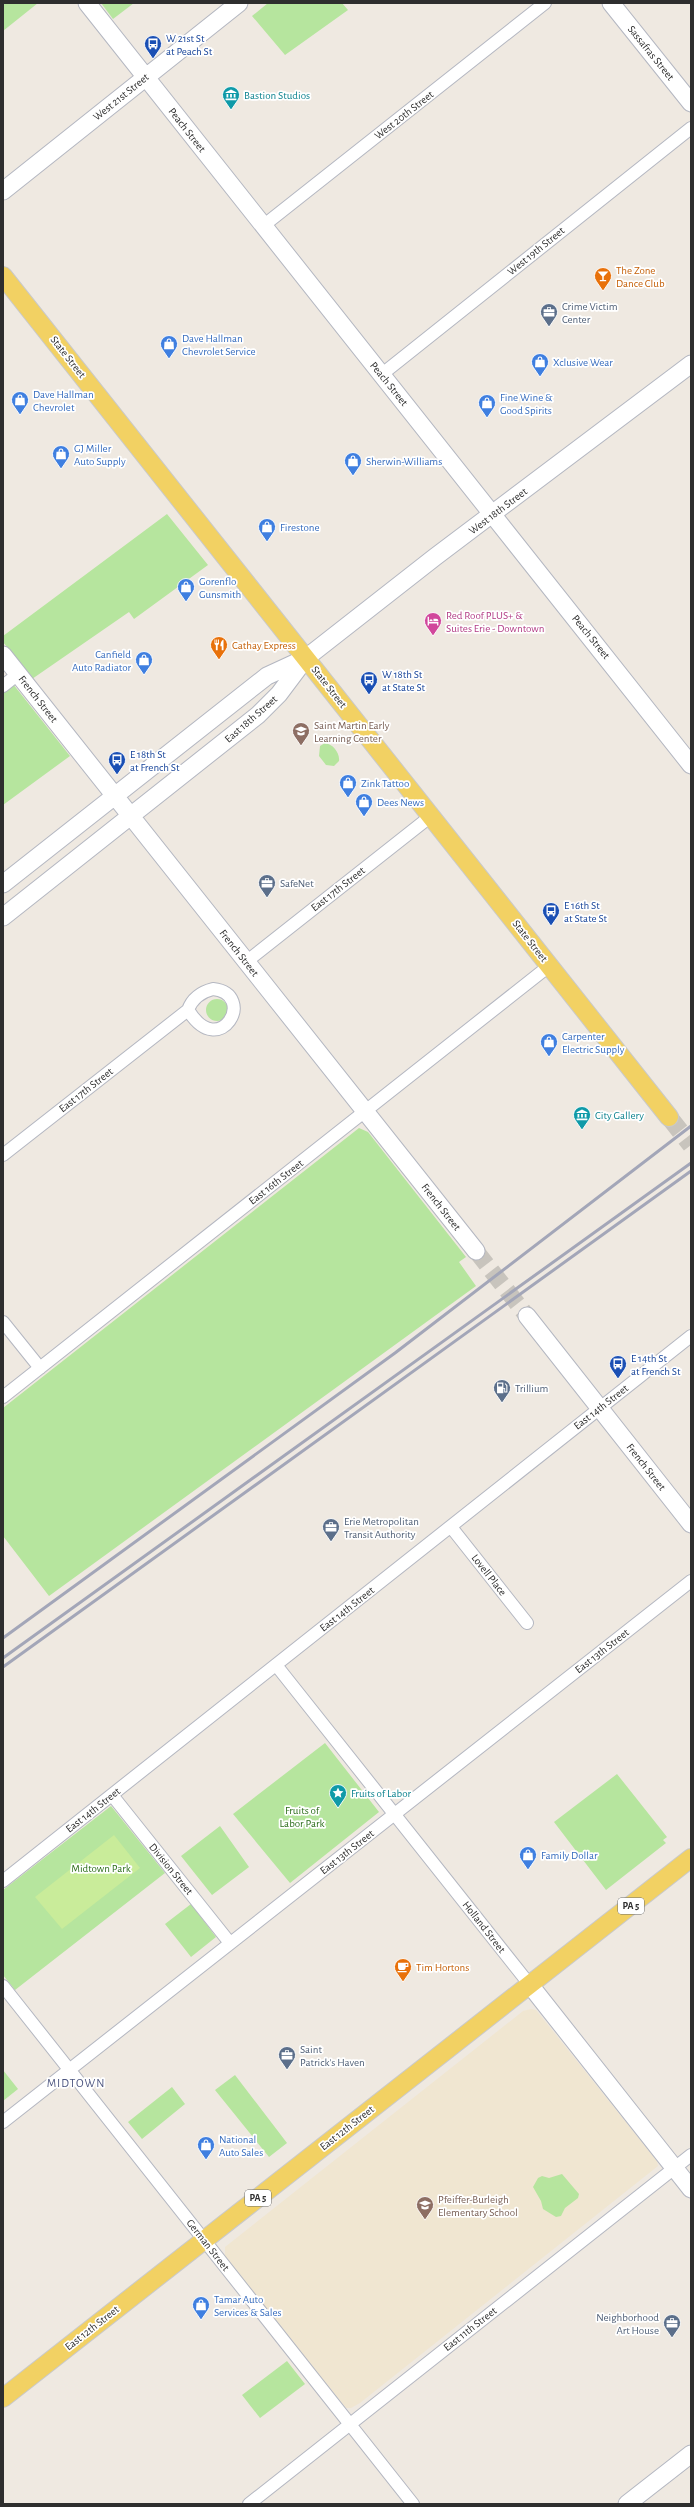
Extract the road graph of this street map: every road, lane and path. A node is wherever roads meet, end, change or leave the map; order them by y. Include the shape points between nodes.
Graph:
1 (87, 3) edge
2 (239, 3) edge
3 (544, 3) edge
4 (611, 3) edge
5 (145, 77) junction
6 (691, 103) edge
7 (691, 128) edge
8 (3, 191) edge
9 (263, 226) junction
10 (3, 276) edge
11 (691, 364) edge
12 (382, 375) junction
13 (493, 514) junction
14 (3, 655) edge
15 (306, 658) junction
16 (18, 674) junction
17 (3, 686) edge
18 (691, 765) edge
19 (114, 796) junction
20 (131, 816) junction
21 (431, 816) junction
22 (3, 884) edge
23 (3, 917) edge
24 (246, 962) junction
25 (549, 966) junction
26 (188, 1010) dead end
27 (365, 1112) junction
28 (669, 1117) tunnel mouth
29 (3, 1155) edge
30 (476, 1251) tunnel mouth
31 (527, 1316) tunnel mouth
32 (3, 1322) edge
33 (691, 1336) edge
34 (40, 1368) junction
35 (3, 1397) edge
36 (600, 1408) junction
37 (691, 1524) edge
38 (451, 1527) junction
39 (691, 1581) edge
40 (527, 1623) dead end
41 (276, 1665) junction
42 (112, 1795) junction
43 (395, 1814) junction
44 (691, 1858) edge
45 (3, 1881) edge
46 (230, 1943) junction
47 (530, 1985) junction
48 (3, 1986) edge
49 (69, 2070) junction
50 (3, 2122) edge
51 (691, 2155) edge
52 (674, 2168) junction
53 (691, 2189) edge
54 (204, 2240) junction
55 (3, 2398) edge
56 (350, 2424) junction
57 (691, 2454) edge
58 (249, 2504) edge
59 (413, 2504) edge
60 (628, 2504) edge

1 - 5 main road, Peach Street
2 - 5 main road, West 21st Street
3 - 9 street, West 20th Street
4 - 6 main road, Sassafras Street
5 - 8 main road, West 21st Street
5 - 9 main road, Peach Street
7 - 12 street, West 19th Street
9 - 12 main road, Peach Street
10 - 15 main road, State Street
11 - 13 main road, West 18th Street
12 - 13 main road, Peach Street
13 - 15 main road, West 18th Street
13 - 18 main road, Peach Street
14 - 16 main road, French Street
15 - 19 main road, East 18th Street via 267,676
15 - 20 main road, East 18th Street via 279,694 258,715
15 - 21 main road, State Street
16 - 17 street
16 - 19 main road, French Street
19 - 20 main road, French Street
19 - 22 main road, East 18th Street
20 - 23 main road, East 18th Street
20 - 24 main road, French Street
21 - 24 street, East 17th Street
21 - 25 main road, State Street
24 - 27 main road, French Street
25 - 27 street, East 16th Street
25 - 28 main road, State Street
26 - 29 street, East 17th Street
27 - 30 main road, French Street
27 - 34 street, East 16th Street
31 - 36 main road, French Street
32 - 34 street
33 - 36 street, East 14th Street
34 - 35 street, East 16th Street
36 - 37 main road, French Street
36 - 38 street, East 14th Street
38 - 40 street, Lovell Place
38 - 41 street, East 14th Street
39 - 43 street, East 13th Street
41 - 42 street, East 14th Street
41 - 43 street, Holland Street
42 - 45 street, East 14th Street
42 - 46 street, Division Street
43 - 46 street, East 13th Street
43 - 47 street, Holland Street
44 - 47 main road, East 12th Street / PA 5
46 - 49 street, East 13th Street
47 - 52 main road, Holland Street
47 - 54 main road, East 12th Street / PA 5
48 - 49 street, German Street
49 - 50 street, East 13th Street
49 - 54 street, German Street
51 - 52 street, East 11th Street
52 - 53 main road, Holland Street
52 - 56 street, East 11th Street
54 - 55 main road, East 12th Street / PA 5
54 - 56 street, German Street
56 - 58 street, East 11th Street
56 - 59 street, German Street
57 - 60 main road

